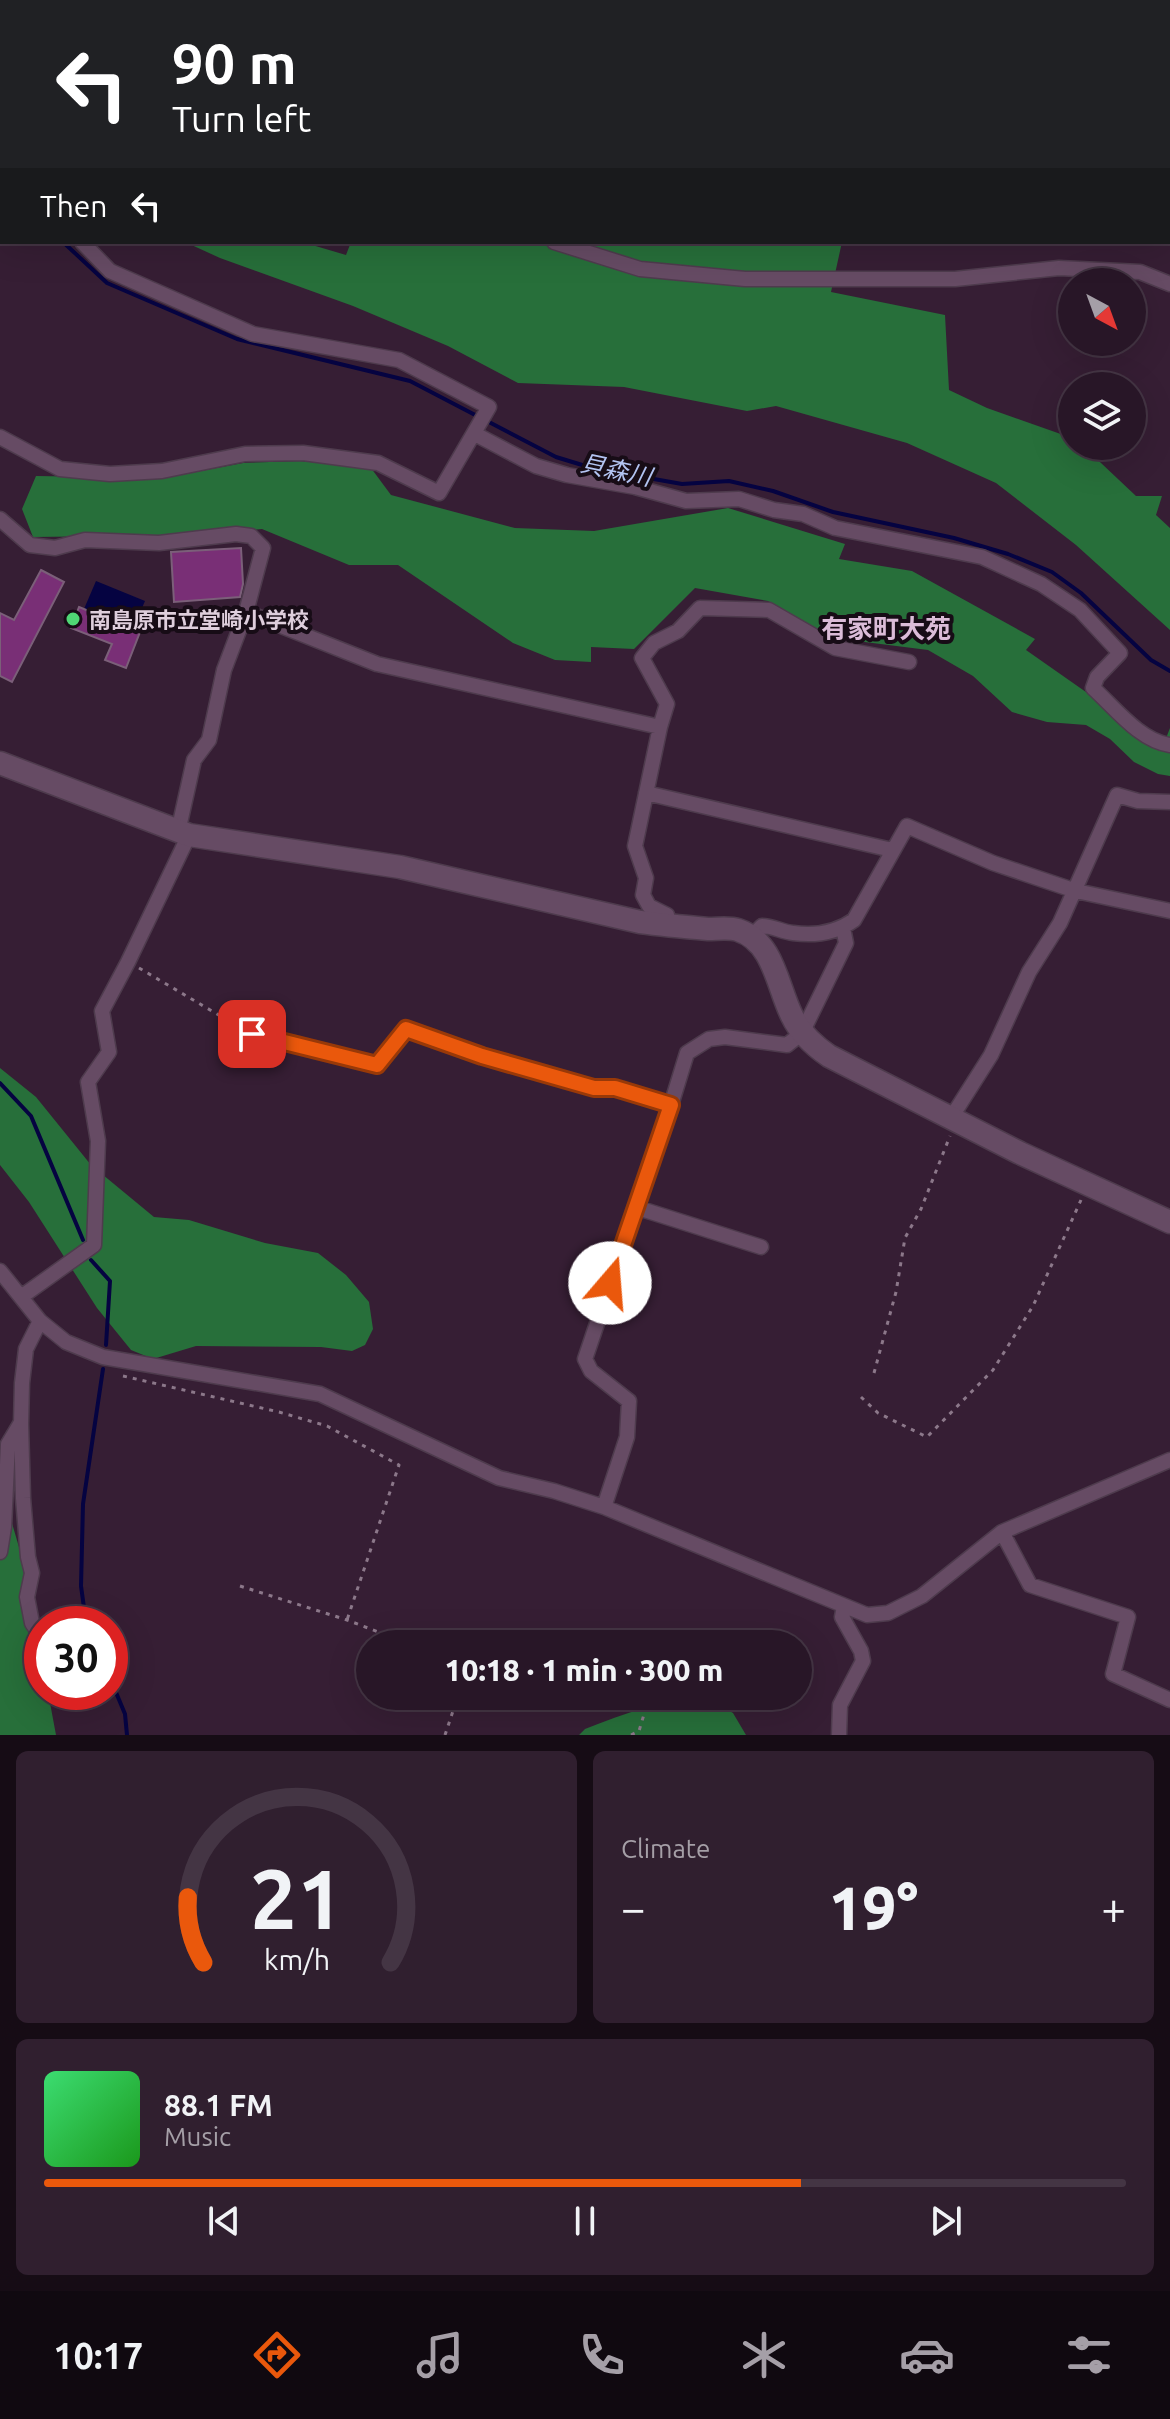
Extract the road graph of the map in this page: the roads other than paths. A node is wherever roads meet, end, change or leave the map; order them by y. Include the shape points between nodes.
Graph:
1 (84, 244) edge
2 (560, 244) edge
3 (1170, 284) edge
4 (480, 425) junction
5 (0, 437) edge
6 (0, 519) edge
7 (246, 612) junction
8 (909, 662) dead end
9 (660, 727) junction
10 (1170, 745) edge
11 (0, 763) edge
12 (646, 793) junction
13 (1170, 802) edge
14 (183, 833) junction
15 (892, 850) junction
16 (1076, 891) junction
17 (1170, 911) edge
18 (668, 926) junction
19 (843, 928) junction
20 (752, 936) junction
21 (802, 1033) junction
22 (252, 1034) road end
23 (671, 1105) junction
24 (953, 1120) junction
25 (635, 1207) junction
26 (1170, 1222) edge
27 (761, 1247) dead end
28 (0, 1271) edge
29 (21, 1297) junction
30 (40, 1321) junction
31 (21, 1424) junction
32 (1170, 1460) edge
33 (604, 1507) junction
34 (1002, 1532) junction
35 (0, 1552) edge
36 (29, 1606) edge
37 (844, 1606) junction
38 (1170, 1700) edge
39 (839, 1735) edge

1 - 4 street via 110,271 253,334 399,360 489,407
2 - 3 street via 640,269 745,279 955,279 1059,268 1140,272
4 - 5 street via 439,493 378,463 303,453 245,454 149,472 60,469
4 - 10 street via 536,466 567,475 686,501 739,499 803,514 835,528 982,557 1041,584 1080,610 1120,653 1093,688 1144,735
6 - 7 street via 30,545 55,548 85,540 159,543 251,536 263,548
7 - 9 street via 377,664
7 - 14 street via 224,670 209,740 194,760
8 - 9 street via 835,648 769,610 700,608 642,658 667,704
9 - 12 street
11 - 14 street
12 - 15 street
12 - 18 street via 635,846 646,878 643,895 649,906 667,915
13 - 16 street via 1117,795
14 - 18 street via 400,867
14 - 29 street via 102,1011 109,1052 88,1082 98,1141 94,1245
15 - 16 street via 907,826
15 - 19 street via 854,920
16 - 17 street
16 - 24 street
18 - 20 street via 735,929
19 - 20 street via 791,933 762,926
19 - 21 street via 846,943
20 - 21 street via 768,956
21 - 23 street via 787,1045 709,1039 687,1053
21 - 24 street via 829,1056
22 - 23 street via 377,1065 406,1029 482,1056
23 - 25 street
24 - 26 street
25 - 27 street
25 - 33 street via 585,1359 591,1371 629,1401 627,1437
28 - 29 street
29 - 30 street
30 - 31 street via 26,1349
30 - 33 street via 66,1342 103,1357 320,1394 499,1478
31 - 35 street via 8,1444
31 - 36 street via 32,1573
32 - 34 street
33 - 37 street
34 - 37 street via 922,1596 888,1613 867,1615
34 - 38 street via 1030,1585 1128,1617 1113,1674
37 - 39 street via 845,1626 863,1661 840,1705

